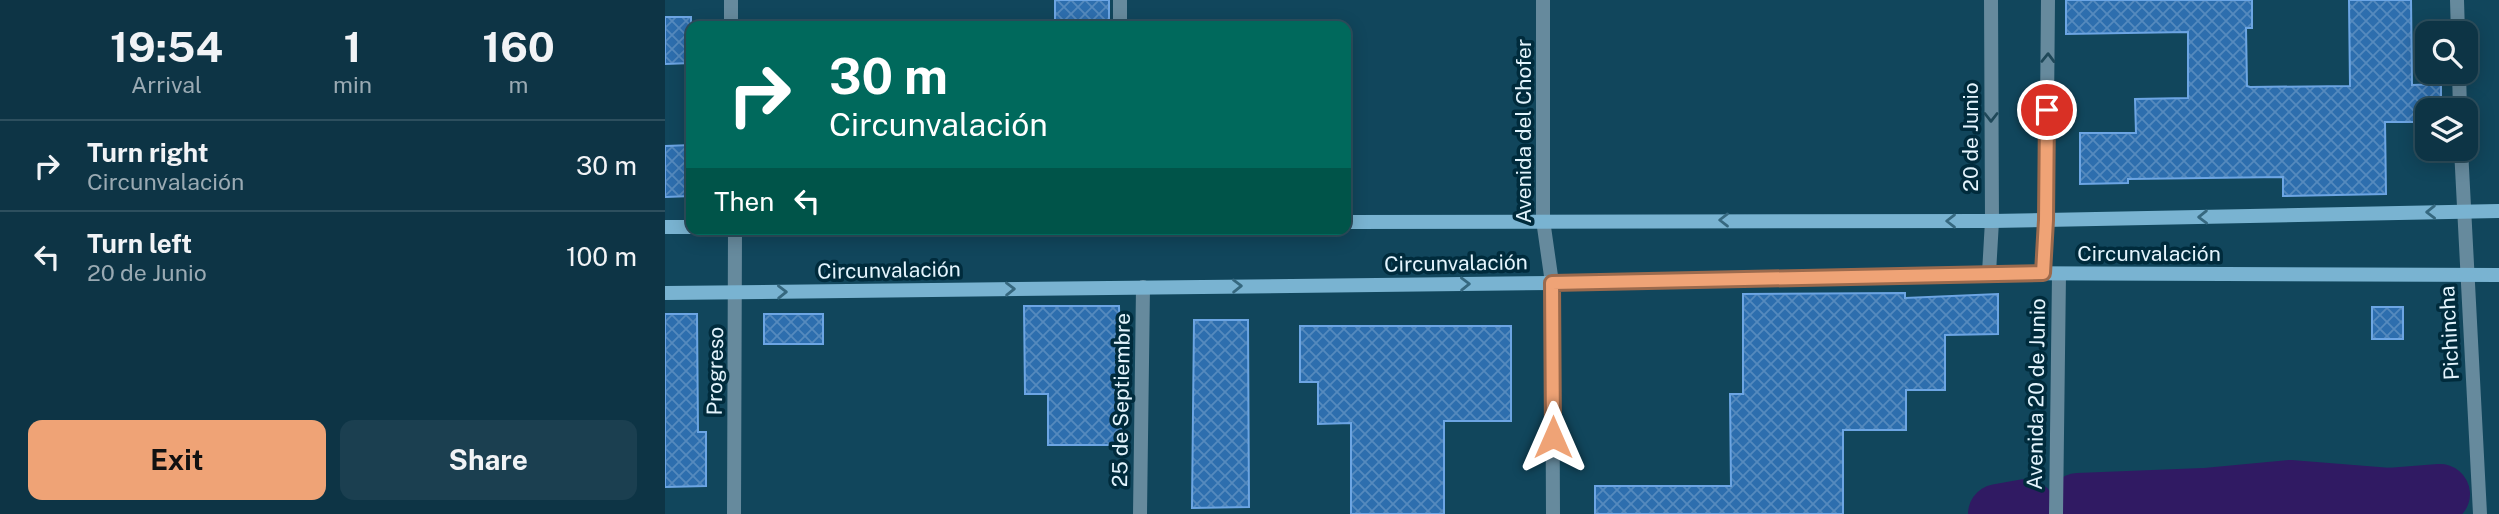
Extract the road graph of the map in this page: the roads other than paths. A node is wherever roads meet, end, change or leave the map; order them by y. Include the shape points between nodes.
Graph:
1 (731, 0) edge
2 (1120, 0) edge
3 (1543, 0) edge
4 (1991, 0) edge
5 (2048, 0) edge
6 (2457, 0) edge
7 (731, 21) edge
8 (1120, 21) edge
9 (2458, 21) edge
10 (2461, 161) edge
11 (2499, 211) edge
12 (2463, 212) junction
13 (1543, 220) junction
14 (2046, 220) junction
15 (1992, 221) junction
16 (1351, 222) edge
17 (665, 227) edge
18 (686, 227) edge
19 (735, 235) edge
20 (1989, 273) junction
21 (2043, 273) junction
22 (2059, 274) junction
23 (2467, 275) junction
24 (2499, 275) edge
25 (1552, 283) junction
26 (1143, 287) junction
27 (665, 293) edge
28 (737, 293) junction
29 (734, 514) edge
30 (1140, 514) edge
31 (1553, 514) edge
32 (2056, 514) edge
33 (2480, 514) edge

1 - 7 street
2 - 8 street
3 - 13 street, Avenida del Chofer
4 -> 15 street, 20 de Junio
14 -> 5 street
6 - 9 street
10 - 12 street, Pichincha
11 - 12 main road, Circunvalación
12 -> 14 main road, Circunvalación
12 - 23 street, Pichincha
15 -> 13 main road, Circunvalación
13 - 16 main road, Circunvalación
13 - 25 street, Avenida del Chofer
14 - 15 main road, Circunvalación
14 - 21 street
15 - 20 street, 20 de Junio
17 - 18 main road
19 - 28 street, Progreso
20 - 21 main road, Circunvalación
20 - 25 main road, Circunvalación
21 - 22 main road, Circunvalación
22 - 23 main road, Circunvalación
22 - 32 street, Avenida 20 de Junio
23 - 24 main road, Circunvalación
23 - 33 street, Pichincha
26 -> 25 main road, Circunvalación
25 - 31 street, Avenida del Chofer
28 -> 26 main road, Circunvalación
26 - 30 street, 25 de Septiembre
27 - 28 main road, Circunvalación
28 - 29 street, Progreso

